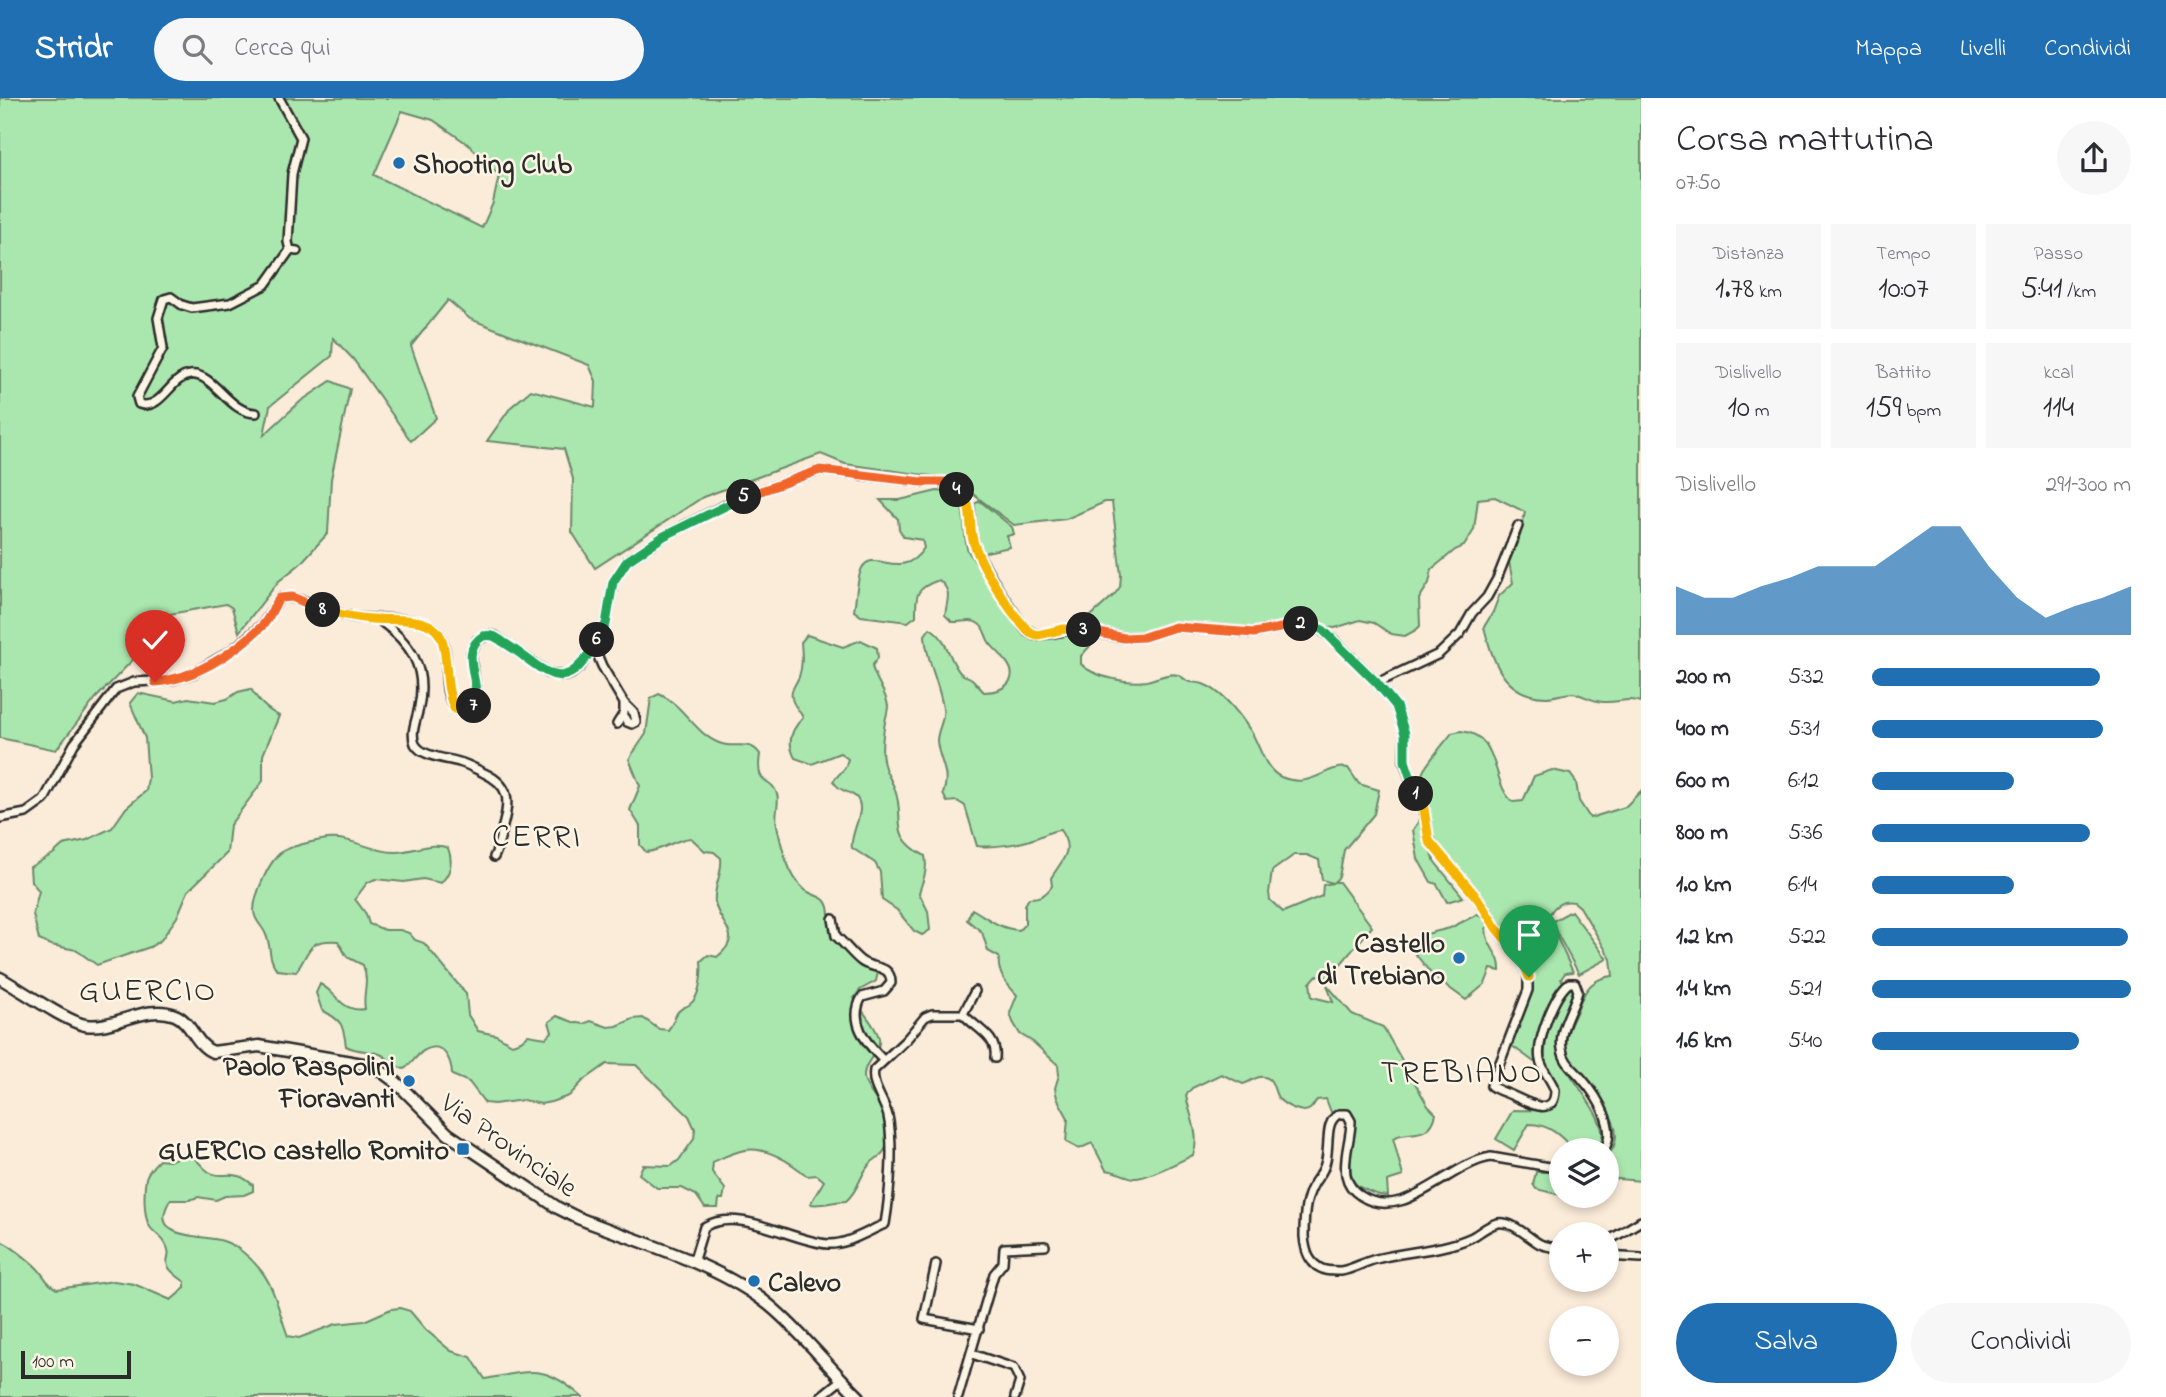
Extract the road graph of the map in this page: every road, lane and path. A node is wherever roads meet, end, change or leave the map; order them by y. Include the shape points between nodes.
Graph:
1 (279, 98) edge
2 (256, 413) dead end
3 (1518, 526) dead end
4 (378, 619) junction
5 (594, 647) junction
6 (1377, 683) junction
7 (624, 703) junction
8 (623, 715) junction
9 (617, 724) dead end
10 (0, 818) edge
11 (494, 857) dead end
12 (833, 919) dead end
13 (0, 978) edge
14 (975, 991) dead end
15 (963, 1014) junction
16 (995, 1058) dead end
17 (883, 1060) junction
18 (1609, 1138) edge
19 (1549, 1167) edge
20 (1641, 1221) edge
21 (1619, 1234) edge
22 (1045, 1246) dead end
23 (1549, 1246) edge
24 (1619, 1257) edge
25 (1641, 1258) edge
26 (693, 1263) junction
27 (936, 1265) dead end
28 (979, 1329) junction
29 (972, 1354) junction
30 (841, 1380) junction
31 (820, 1397) edge
32 (859, 1397) edge
33 (958, 1397) edge
34 (1015, 1397) edge

1 - 2 street via 301,138 292,174 288,242 294,250 265,285 230,303 192,308 164,299 158,318 163,348 137,397 139,404 148,405 194,374 235,406
3 - 6 street via 1497,579 1460,634 1439,654
4 - 5 street via 415,621 438,631 452,705 460,711 472,709 477,699 471,653 483,636 495,636 558,676 578,670
4 - 10 street via 344,616 292,597 280,598 263,624 232,651 194,673 116,689 74,744 44,800 26,813
4 - 11 street via 401,637 422,680 414,727 418,748 500,781 506,793 507,808
5 - 6 street via 606,624 613,582 627,561 664,536 735,500 818,471 837,471 945,482 961,492 970,508 976,550 1024,627 1034,634 1076,629 1124,638 1175,627 1254,633 1307,623 1323,630
5 - 7 street
6 - 18 street via 1396,706 1405,734 1405,761 1423,803 1429,841 1478,899 1528,970 1528,989 1492,1087 1533,1106 1550,1103 1555,1090 1540,1061 1539,1043 1561,991 1569,983 1577,985 1562,1032 1562,1052 1601,1109
7 - 8 street
7 - 8 street via 636,722 627,722
8 - 9 street
12 - 17 street via 836,936 860,960 884,968 891,976 884,991 859,1002 860,1032
13 - 26 main road, Via Provinciale via 86,1025 167,1013 179,1017 196,1040 213,1052 259,1046 374,1066 448,1134 558,1208
14 - 15 street
15 - 16 street via 988,1037
15 - 17 street via 925,1017
17 - 26 street via 873,1077 888,1114 890,1195 885,1224 829,1244 754,1223 712,1224 705,1227
19 - 23 street via 1481,1159 1411,1197 1394,1203 1376,1202 1358,1194 1348,1182 1351,1121 1339,1114 1329,1126 1326,1166 1311,1186 1304,1223 1305,1251 1312,1262 1331,1271 1463,1240 1498,1223
20 - 21 street
22 - 28 street via 1004,1248
24 - 25 street
26 - 30 main road, Via Provinciale via 728,1277 769,1305
27 - 28 street via 924,1319
28 - 29 street
29 - 33 street
29 - 34 street via 1014,1368 1020,1381
30 - 31 street
30 - 32 main road, Via Provinciale

